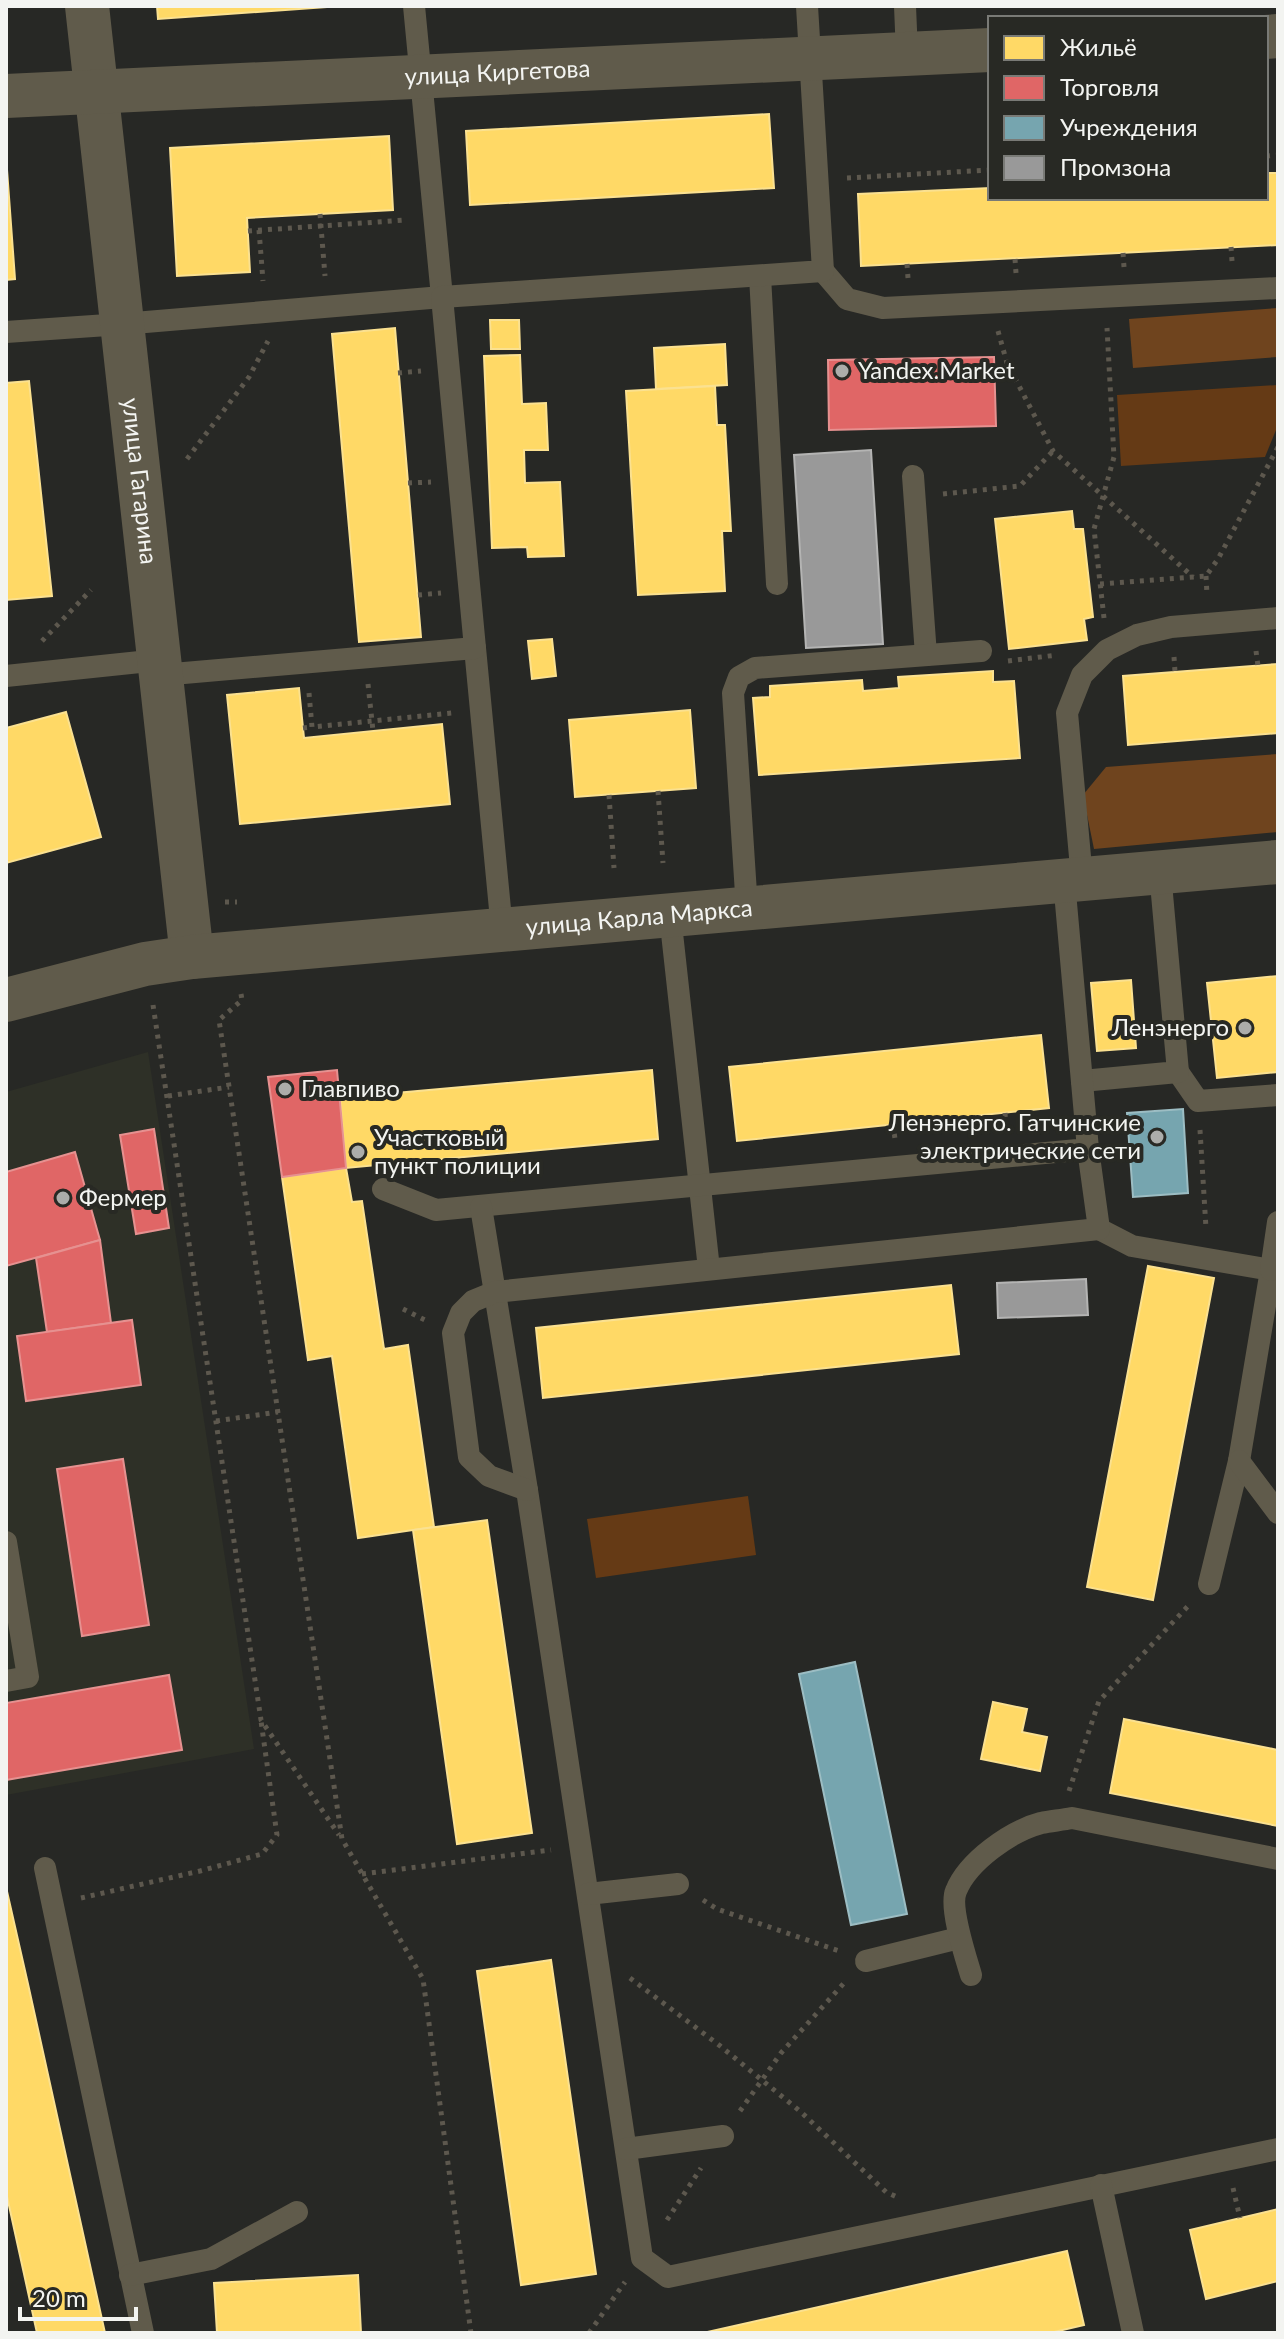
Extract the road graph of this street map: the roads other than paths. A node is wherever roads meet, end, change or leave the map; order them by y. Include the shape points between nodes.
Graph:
1 (87, 6) edge
2 (414, 6) edge
3 (807, 6) edge
4 (905, 6) edge
5 (988, 50) edge
6 (907, 54) junction
7 (811, 59) junction
8 (421, 77) junction
9 (95, 92) junction
10 (6, 96) edge
11 (823, 271) junction
12 (760, 276) junction
13 (1278, 288) edge
14 (442, 297) junction
15 (122, 324) junction
16 (6, 332) edge
17 (914, 487) road end
18 (777, 584) dead end
19 (1278, 618) edge
20 (475, 648) junction
21 (981, 651) road end
22 (926, 655) junction
23 (160, 668) junction
24 (8, 676) edge
25 (1278, 862) edge
26 (1160, 872) junction
27 (1073, 880) junction
28 (747, 909) junction
29 (670, 915) junction
30 (502, 930) junction
31 (192, 957) junction
32 (6, 1000) edge
33 (1178, 1072) junction
34 (1082, 1081) junction
35 (1278, 1095) edge
36 (1088, 1149) junction
37 (699, 1184) junction
38 (383, 1189) dead end
39 (481, 1207) junction
40 (1278, 1222) edge
41 (1099, 1229) junction
42 (709, 1269) junction
43 (1271, 1270) junction
44 (495, 1292) junction
45 (1239, 1461) junction
46 (527, 1490) junction
47 (1278, 1513) edge
48 (6, 1542) edge
49 (1209, 1584) road end
50 (6, 1681) edge
51 (1278, 1859) edge
52 (45, 1868) dead end
53 (678, 1884) road end
54 (588, 1894) junction
55 (959, 1938) junction
56 (866, 1961) road end
57 (971, 1975) dead end
58 (723, 2136) road end
59 (626, 2149) junction
60 (1278, 2149) edge
61 (1101, 2185) junction
62 (297, 2212) dead end
63 (130, 2275) junction
64 (143, 2333) edge
65 (1133, 2333) edge

1 - 9 street, улица Гагарина
2 - 8 lane
3 - 7 lane
4 - 6 lane
5 - 6 street, улица Киргетова
6 - 7 street, улица Киргетова
7 - 8 street, улица Киргетова
7 - 11 lane
8 - 9 street, улица Киргетова
8 - 14 lane
9 - 10 street, улица Киргетова
9 - 15 street, улица Гагарина
11 - 12 lane
11 - 13 lane via 847,299 883,308
12 - 14 lane
12 - 18 lane
14 - 15 lane
14 - 20 lane
15 - 16 lane
15 - 23 street, улица Гагарина
17 - 22 lane
19 - 27 lane via 1137,635 1107,650 1082,675 1067,713
20 - 23 lane via 306,663
20 - 30 lane
21 - 22 lane
22 - 28 lane via 755,668 739,677 733,693
23 - 24 lane
23 - 31 street, улица Гагарина
25 - 26 street, улица Карла Маркса
26 - 27 street, улица Карла Маркса
26 - 33 lane
27 - 28 street, улица Карла Маркса
27 - 34 lane
28 - 29 street, улица Карла Маркса
29 - 30 street, улица Карла Маркса
29 - 37 lane
30 - 31 street, улица Карла Маркса
31 - 32 street, улица Карла Маркса
33 - 34 lane
33 - 35 lane via 1198,1101
34 - 36 lane
36 - 37 lane
36 - 41 lane
37 - 39 lane
37 - 42 lane
38 - 39 lane via 436,1210
39 - 44 lane
40 - 43 lane
41 - 42 lane
41 - 43 lane via 1132,1246
42 - 44 lane
43 - 45 lane
44 - 46 lane
44 - 46 lane via 473,1301 453,1333 469,1457 489,1476
45 - 47 lane
45 - 49 lane
46 - 54 lane
48 - 50 lane via 28,1677
51 - 55 lane via 1072,1818 1040,1823 1006,1838 973,1865 954,1893
52 - 63 lane
53 - 54 lane
54 - 59 lane
55 - 56 lane
55 - 57 lane
58 - 59 lane
59 - 61 lane via 642,2258 668,2277
60 - 61 lane
61 - 65 lane
62 - 63 lane via 211,2259
63 - 64 lane

